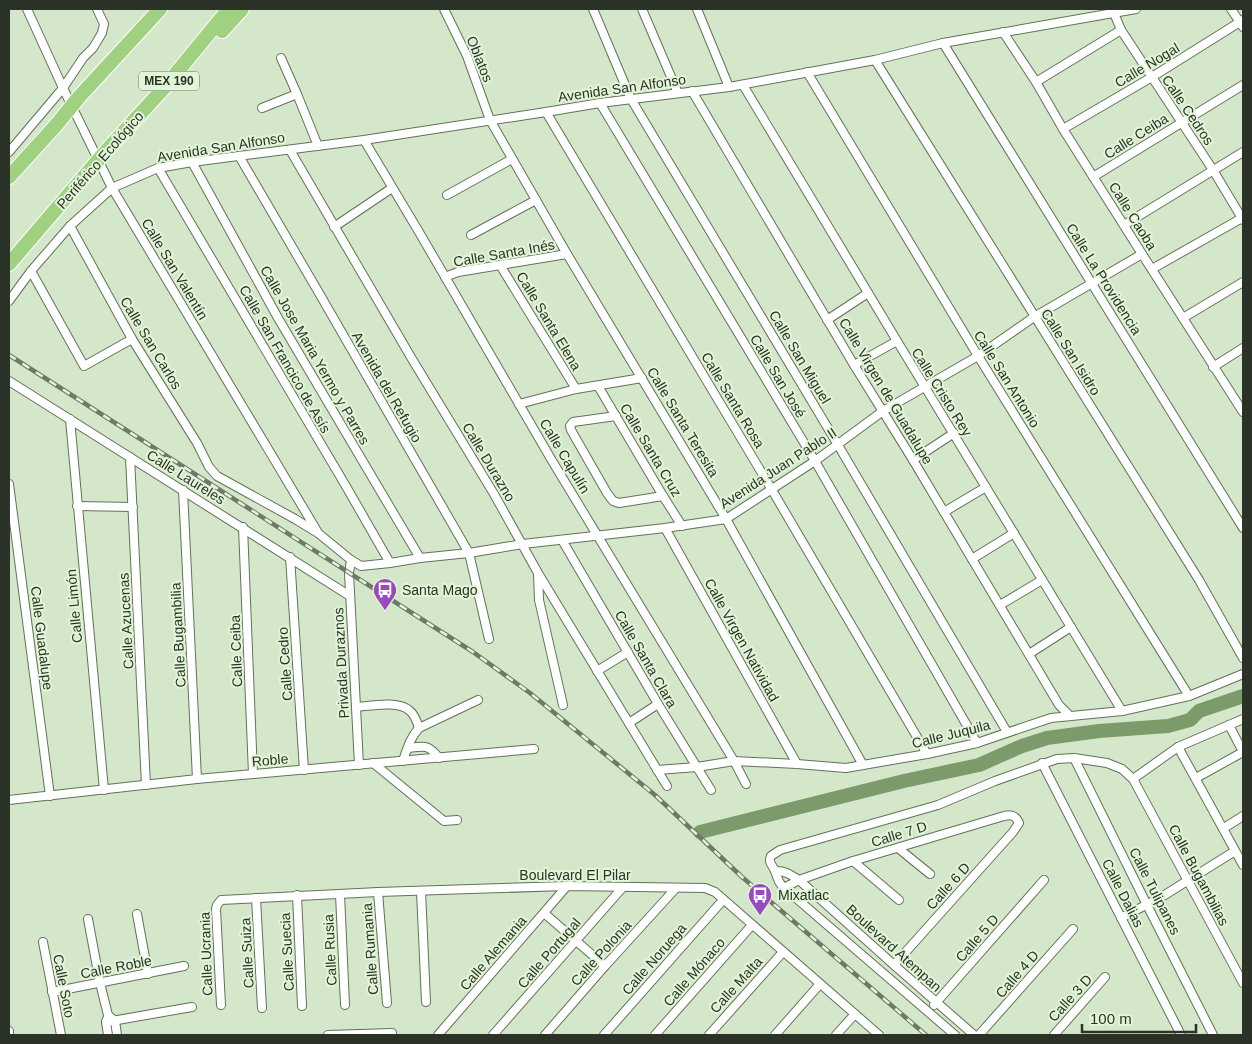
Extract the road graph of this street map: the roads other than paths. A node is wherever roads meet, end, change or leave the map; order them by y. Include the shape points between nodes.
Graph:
1 (27, 9) edge
2 (97, 9) edge
3 (160, 9) edge
4 (229, 9) edge
5 (242, 9) edge
6 (444, 9) edge
7 (593, 9) edge
8 (642, 9) edge
9 (697, 9) edge
10 (1136, 9) edge
11 (1231, 9) edge
12 (1114, 13) junction
13 (1242, 23) edge
14 (1121, 30) junction
15 (1003, 32) junction
16 (943, 43) junction
17 (281, 58) dead end
18 (875, 60) junction
19 (807, 72) junction
20 (1152, 77) junction
21 (1036, 82) junction
22 (743, 85) junction
23 (1243, 85) edge
24 (729, 87) junction
25 (63, 88) junction
26 (163, 89) junction
27 (692, 91) junction
28 (298, 94) junction
29 (678, 94) junction
30 (631, 99) junction
31 (600, 102) junction
32 (262, 108) dead end
33 (546, 112) junction
34 (490, 120) junction
35 (1182, 122) junction
36 (1063, 130) junction
37 (364, 140) junction
38 (318, 146) junction
39 (290, 150) junction
40 (9, 152) edge
41 (1243, 152) edge
42 (239, 156) junction
43 (512, 159) junction
44 (192, 162) junction
45 (158, 168) junction
46 (1213, 170) junction
47 (9, 177) edge
48 (1093, 177) junction
49 (112, 188) junction
50 (392, 188) junction
51 (447, 195) dead end
52 (536, 200) junction
53 (1243, 219) edge
54 (1124, 225) junction
55 (70, 226) junction
56 (334, 226) junction
57 (471, 235) dead end
58 (567, 254) junction
59 (1142, 254) junction
60 (9, 264) edge
61 (500, 265) junction
62 (1152, 269) junction
63 (31, 272) junction
64 (445, 277) junction
65 (1243, 282) edge
66 (1092, 283) junction
67 (868, 293) junction
68 (9, 301) edge
69 (1034, 318) junction
70 (1183, 318) junction
71 (828, 320) junction
72 (132, 339) junction
73 (896, 341) junction
74 (1243, 348) edge
75 (978, 356) junction
76 (854, 365) junction
77 (1214, 367) junction
78 (642, 378) junction
79 (9, 380) edge
80 (598, 386) junction
81 (924, 386) junction
82 (576, 389) junction
83 (519, 404) junction
84 (883, 411) junction
85 (1243, 412) edge
86 (616, 416) junction
87 (70, 419) junction
88 (954, 434) junction
89 (838, 445) junction
90 (130, 457) junction
91 (913, 460) junction
92 (815, 461) junction
93 (212, 472) joint
94 (9, 484) edge
95 (986, 487) junction
96 (183, 490) junction
97 (772, 490) junction
98 (663, 496) junction
99 (78, 506) junction
100 (133, 506) junction
101 (944, 512) junction
102 (726, 519) junction
103 (682, 526) junction
104 (243, 527) junction
105 (665, 528) junction
106 (1243, 528) edge
107 (318, 533) junction
108 (1014, 533) junction
109 (597, 535) junction
110 (562, 540) junction
111 (523, 544) junction
112 (469, 553) junction
113 (290, 557) junction
114 (420, 558) junction
115 (972, 559) junction
116 (351, 560) junction
117 (390, 563) junction
118 (538, 573) junction
119 (1042, 580) junction
120 (350, 596) junction
121 (1000, 605) junction
122 (1071, 627) junction
123 (489, 639) dead end
124 (628, 652) junction
125 (1029, 654) junction
126 (1243, 658) edge
127 (598, 671) junction
128 (1243, 674) edge
129 (1189, 696) junction
130 (478, 700) dead end
131 (658, 704) junction
132 (563, 705) dead end
133 (1058, 705) junction
134 (356, 707) junction
135 (1122, 711) junction
136 (1070, 716) junction
137 (1051, 718) junction
138 (1243, 719) edge
139 (629, 723) junction
140 (1229, 725) junction
141 (419, 728) junction
142 (1007, 732) junction
143 (977, 743) junction
144 (1178, 747) junction
145 (408, 748) junction
146 (534, 749) dead end
147 (1243, 752) edge
148 (926, 754) junction
149 (439, 758) junction
150 (1074, 758) junction
151 (403, 761) junction
152 (734, 761) junction
153 (1042, 763) junction
154 (373, 764) junction
155 (797, 764) junction
156 (359, 765) junction
157 (864, 765) junction
158 (697, 767) junction
159 (304, 770) junction
160 (657, 770) junction
161 (253, 774) junction
162 (1196, 778) junction
163 (198, 779) junction
164 (1133, 779) junction
165 (746, 784) dead end
166 (146, 785) junction
167 (667, 786) dead end
168 (104, 790) junction
169 (711, 790) dead end
170 (50, 796) junction
171 (9, 800) edge
172 (1243, 816) edge
173 (457, 820) dead end
174 (1020, 823) joint
175 (1224, 828) junction
176 (898, 848) junction
177 (1235, 851) junction
178 (853, 861) junction
179 (1243, 866) edge
180 (775, 871) junction
181 (930, 874) dead end
182 (798, 880) junction
183 (1044, 880) dead end
184 (1187, 881) junction
185 (567, 886) junction
186 (623, 887) junction
187 (676, 888) junction
188 (784, 888) junction
189 (420, 891) junction
190 (378, 892) junction
191 (340, 894) junction
192 (297, 895) junction
193 (256, 898) junction
194 (724, 900) junction
195 (899, 900) dead end
196 (218, 901) joint
197 (1147, 905) junction
198 (544, 912) junction
199 (137, 914) dead end
200 (1121, 918) junction
201 (88, 919) dead end
202 (752, 925) junction
203 (1073, 929) dead end
204 (576, 941) junction
205 (42, 942) dead end
206 (783, 952) junction
207 (894, 965) junction
208 (184, 966) dead end
209 (605, 966) junction
210 (148, 974) junction
211 (1105, 977) dead end
212 (100, 983) junction
213 (1243, 983) edge
214 (820, 984) junction
215 (52, 992) junction
216 (426, 1002) dead end
217 (386, 1003) dead end
218 (936, 1003) junction
219 (221, 1005) dead end
220 (345, 1005) dead end
221 (302, 1006) dead end
222 (192, 1007) dead end
223 (262, 1008) dead end
224 (928, 1012) junction
225 (855, 1014) junction
226 (107, 1019) junction
227 (114, 1021) junction
228 (392, 1033) dead end
229 (370, 1034) edge
230 (61, 1035) edge
231 (108, 1035) edge
232 (117, 1035) edge
233 (328, 1035) edge
234 (438, 1035) edge
235 (493, 1035) edge
236 (545, 1035) edge
237 (604, 1035) edge
238 (655, 1035) edge
239 (708, 1035) edge
240 (775, 1035) edge
241 (836, 1035) edge
242 (879, 1035) edge
243 (955, 1035) edge
244 (974, 1035) edge
245 (979, 1035) edge
246 (1054, 1035) edge
247 (1181, 1035) edge
248 (1214, 1035) edge

1 - 25 street, Calle San Valentín
2 - 25 street via 104,24 102,33
3 - 47 highway, bridge
4 - 26 highway, Periférico Ecológico / MEX 190
5 - 26 highway
6 - 34 street, Oblatos
7 - 30 street, Calle San Miguel
8 - 29 street
9 - 24 street
10 - 12 street, Avenida San Alfonso
11 - 13 street
12 - 14 street, Calle Cedros
12 - 15 street, Avenida San Alfonso
13 - 20 street, Calle Nogal
14 - 20 street, Calle Cedros
14 - 21 street
15 - 16 street, Avenida San Alfonso
15 - 21 street, Calle Caoba
16 - 18 street, Avenida San Alfonso
16 - 66 street, Calle La Providencia
17 - 28 street
18 - 19 street, Avenida San Alfonso
18 - 69 street, Calle San Isidro
19 - 22 street, Avenida San Alfonso
19 - 75 street, Calle San Antonio
20 - 35 street, Calle Cedros
20 - 36 street, Calle Nogal
21 - 36 street, Calle Caoba
22 - 24 street, Avenida San Alfonso
22 - 67 street, Calle Cristo Rey
23 - 35 street, Calle Ceiba
24 - 27 street, Avenida San Alfonso
25 - 40 street
25 - 49 street, Calle San Valentín
26 - 60 highway, Periférico Ecológico / MEX 190, bridge
27 - 29 street, Avenida San Alfonso
27 - 71 street, Calle Virgen de Guadalupe
28 - 32 street
28 - 38 street
29 - 30 street, Avenida San Alfonso
30 - 31 street, Avenida San Alfonso
30 - 89 street, Calle San Miguel
31 - 33 street, Avenida San Alfonso
31 - 92 street, Calle San José
33 - 34 street, Avenida San Alfonso
33 - 97 street, Calle Santa Rosa
34 - 37 street, Avenida San Alfonso
34 - 43 street, Calle Santa Teresita
35 - 46 street, Calle Cedros
35 - 48 street, Calle Ceiba
36 - 48 street, Calle Caoba
37 - 38 street, Avenida San Alfonso
37 - 50 street, Calle Capulín
38 - 39 street, Avenida San Alfonso
39 - 42 street, Avenida San Alfonso
39 - 56 street, Calle Durazno
41 - 46 street
42 - 44 street, Avenida San Alfonso
42 - 112 street, Avenida del Refugio
43 - 51 street
43 - 52 street, Calle Santa Teresita
44 - 45 street, Avenida San Alfonso
44 - 114 street, Calle Jose Maria Yermo y Parres via 278,318
45 - 49 street, Avenida San Alfonso
45 - 117 street, Calle San Francico de Asís
46 - 53 street, Calle Cedros
46 - 54 street
48 - 54 street, Calle Caoba
49 - 55 street, Avenida San Alfonso
49 - 107 street, Calle San Valentín
50 - 56 street
50 - 64 street, Calle Capulín
52 - 57 street
52 - 58 street, Calle Santa Teresita
53 - 62 street
54 - 59 street, Calle Caoba
55 - 63 street, Avenida San Alfonso
55 - 72 street, Calle San Carlos
56 - 111 street, Calle Durazno
58 - 61 street, Calle Santa Inés
58 - 78 street, Calle Santa Teresita
59 - 62 street, Calle Caoba
59 - 66 street, Avenida Juan Pablo II
61 - 64 street, Calle Santa Inés
61 - 82 street, Calle Santa Elena
62 - 70 street, Calle Caoba
63 - 68 street, Avenida San Alfonso
63 - 72 street via 84,366
64 - 83 street, Calle Capulín
65 - 70 street
66 - 69 street, Avenida Juan Pablo II
66 - 106 street, Calle La Providencia
67 - 71 street
67 - 73 street, Calle Cristo Rey
69 - 75 street, Avenida Juan Pablo II
69 - 126 street, Calle San Isidro via 1199,580
70 - 77 street, Calle Caoba
71 - 76 street, Calle Virgen de Guadalupe
72 - 93 street, Calle San Carlos
73 - 76 street
73 - 81 street, Calle Cristo Rey
74 - 77 street
75 - 81 street, Avenida Juan Pablo II
75 - 129 street, Calle San Antonio
76 - 84 street, Calle Virgen de Guadalupe
77 - 85 street, Calle Caoba
78 - 80 street
78 - 102 street, Calle Santa Teresita
79 - 87 street, Calle Laureles
80 - 82 street
80 - 86 street, Calle Santa Cruz
81 - 84 street, Avenida Juan Pablo II
81 - 88 street, Calle Cristo Rey
82 - 83 street
83 - 109 street, Calle Capulín
84 - 89 street, Avenida Juan Pablo II
84 - 91 street, Calle Virgen de Guadalupe
86 - 98 street, Calle Santa Cruz
86 - 98 street via 573,422 571,430 613,501 619,503
87 - 90 street, Calle Laureles
87 - 99 street, Calle Limón
88 - 91 street
88 - 95 street, Calle Cristo Rey
89 - 92 street, Avenida Juan Pablo II
89 - 142 street, Calle San Miguel
90 - 96 street, Calle Laureles
90 - 100 street, Calle Azucenas
91 - 101 street, Calle Virgen de Guadalupe
92 - 97 street, Avenida Juan Pablo II
92 - 143 street, Calle San José
93 - 107 street, Calle Laureles
94 - 170 street, Calle Guadalupe
95 - 101 street
95 - 108 street, Calle Cristo Rey
96 - 104 street, Calle Laureles
96 - 163 street, Calle Bugambilia
97 - 102 street, Avenida Juan Pablo II
97 - 148 street, Calle Santa Rosa
98 - 103 street, Calle Santa Cruz
99 - 100 street
99 - 168 street, Calle Limón
100 - 166 street, Calle Azucenas
101 - 115 street, Calle Virgen de Guadalupe
102 - 103 street, Avenida Juan Pablo II
102 - 157 street, Calle Santa Teresita
103 - 105 street, Avenida Juan Pablo II
104 - 113 street, Calle Laureles
104 - 161 street, Calle Ceiba
105 - 109 street, Avenida Juan Pablo II
105 - 155 street, Calle Virgen Natividad
107 - 116 street, Calle Laureles
108 - 115 street
108 - 119 street, Calle Cristo Rey
109 - 110 street, Avenida Juan Pablo II
109 - 152 street, Calle Capulín
110 - 111 street, Avenida Juan Pablo II
110 - 124 street, Calle Santa Clara
111 - 112 street, Avenida Juan Pablo II
111 - 118 street, Calle Durazno
112 - 114 street, Avenida Juan Pablo II
112 - 123 street, Avenida del Refugio
113 - 120 street, Calle Laureles
113 - 159 street, Calle Cedro
114 - 117 street, Avenida Juan Pablo II
115 - 121 street, Calle Virgen de Guadalupe
116 - 117 street, Avenida Juan Pablo II via 361,566
116 - 120 street, Privada Duraznos
118 - 127 street, Calle Durazno
118 - 132 street via 539,600
119 - 121 street
119 - 122 street, Calle Cristo Rey
120 - 134 street, Privada Duraznos
121 - 125 street, Calle Virgen de Guadalupe
122 - 125 street
122 - 135 street, Calle Cristo Rey
124 - 127 street
124 - 131 street, Calle Santa Clara
125 - 133 street, Calle Virgen de Guadalupe
127 - 139 street, Calle Durazno
128 - 129 street, Calle Juquila
129 - 135 street, Calle Juquila
130 - 141 street
131 - 139 street
131 - 158 street, Calle Santa Clara
133 - 136 street, Calle Virgen de Guadalupe
133 - 137 street
134 - 141 street via 400,706 409,710
134 - 156 street, Privada Duraznos
135 - 136 street, Calle Juquila
136 - 137 street, Calle Juquila
137 - 142 street, Calle Juquila
138 - 140 street
139 - 160 street, Calle Durazno
140 - 144 street
140 - 147 street
141 - 145 street
142 - 143 street, Calle Juquila
143 - 148 street, Calle Juquila
144 - 162 street
144 - 164 street
145 - 149 street via 431,748
145 - 151 street
146 - 149 street, Roble
147 - 162 street
148 - 157 street, Calle Juquila
149 - 151 street, Roble
150 - 153 street via 1057,758
150 - 164 street via 1107,763
150 - 197 street, Calle Tulipanes
151 - 154 street, Roble
152 - 155 street, Calle Juquila
152 - 158 street, Calle Juquila
152 - 165 street, Calle Capulín
153 - 180 street via 938,804 780,850 769,860
153 - 200 street, Calle Dalias
154 - 156 street, Roble
154 - 173 street via 444,820
155 - 157 street, Calle Juquila via 846,768
156 - 159 street, Roble
158 - 160 street, Calle Juquila
158 - 169 street, Calle Santa Clara
159 - 161 street, Roble
160 - 167 street, Calle Durazno
161 - 163 street, Roble
162 - 175 street
163 - 166 street, Roble
164 - 184 street, Calle Bugambilias
166 - 168 street, Roble
168 - 170 street, Roble
170 - 171 street, Roble
172 - 175 street
174 - 176 street, Calle 7 D via 1018,818 1009,815
174 - 207 street, Calle 6 D
175 - 177 street
176 - 178 street, Calle 7 D
176 - 181 street
177 - 179 street
177 - 184 street
178 - 182 street, Calle 7 D
178 - 195 street
180 - 182 street, Boulevard Atempan via 786,872
180 - 188 street, Boulevard Atempan
182 - 188 street, Calle 7 D
182 - 207 street, Boulevard Atempan
183 - 218 street, Calle 5 D
184 - 197 street
184 - 213 street, Calle Bugambilias
185 - 186 street, Boulevard El Pilar
185 - 189 street, Boulevard El Pilar
185 - 198 street, Calle Alemania
186 - 187 street, Boulevard El Pilar
186 - 204 street, Calle Portugal
187 - 194 street, Boulevard El Pilar via 705,888
187 - 209 street, Calle Polonia
188 - 224 street, Boulevard Atempan
189 - 190 street, Boulevard El Pilar
189 - 216 street
190 - 191 street, Boulevard El Pilar
190 - 217 street, Calle Rumania
191 - 192 street, Boulevard El Pilar
191 - 220 street, Calle Rusia
192 - 193 street, Boulevard El Pilar
192 - 221 street, Calle Suecia
193 - 196 street, Boulevard El Pilar
193 - 223 street, Calle Suiza
194 - 202 street, Boulevard El Pilar
194 - 237 street, Calle Noruega
196 - 219 street, Calle Ucrania
197 - 200 street
197 - 248 street, Calle Tulipanes
198 - 204 street
198 - 234 street, Calle Alemania
199 - 210 street
200 - 247 street, Calle Dalias
201 - 212 street
202 - 206 street, Boulevard El Pilar
202 - 238 street, Calle Mónaco
203 - 245 street, Calle 4 D
204 - 209 street
204 - 235 street, Calle Portugal
205 - 215 street, Calle Soto
206 - 214 street, Boulevard El Pilar
206 - 239 street, Calle Malta
207 - 218 street, Boulevard Atempan
208 - 210 street, Calle Roble
209 - 236 street, Calle Polonia
210 - 212 street, Calle Roble
211 - 246 street, Calle 3 D
212 - 215 street, Calle Roble
212 - 226 street
214 - 225 street, Boulevard El Pilar
214 - 240 street
215 - 230 street, Calle Soto
218 - 224 street, Calle 5 D
218 - 244 street, Boulevard Atempan
222 - 227 street
224 - 243 street, Boulevard Atempan
225 - 241 street
225 - 242 street, Boulevard El Pilar
226 - 227 street
226 - 231 street
227 - 232 street
228 - 229 street
229 - 233 street

